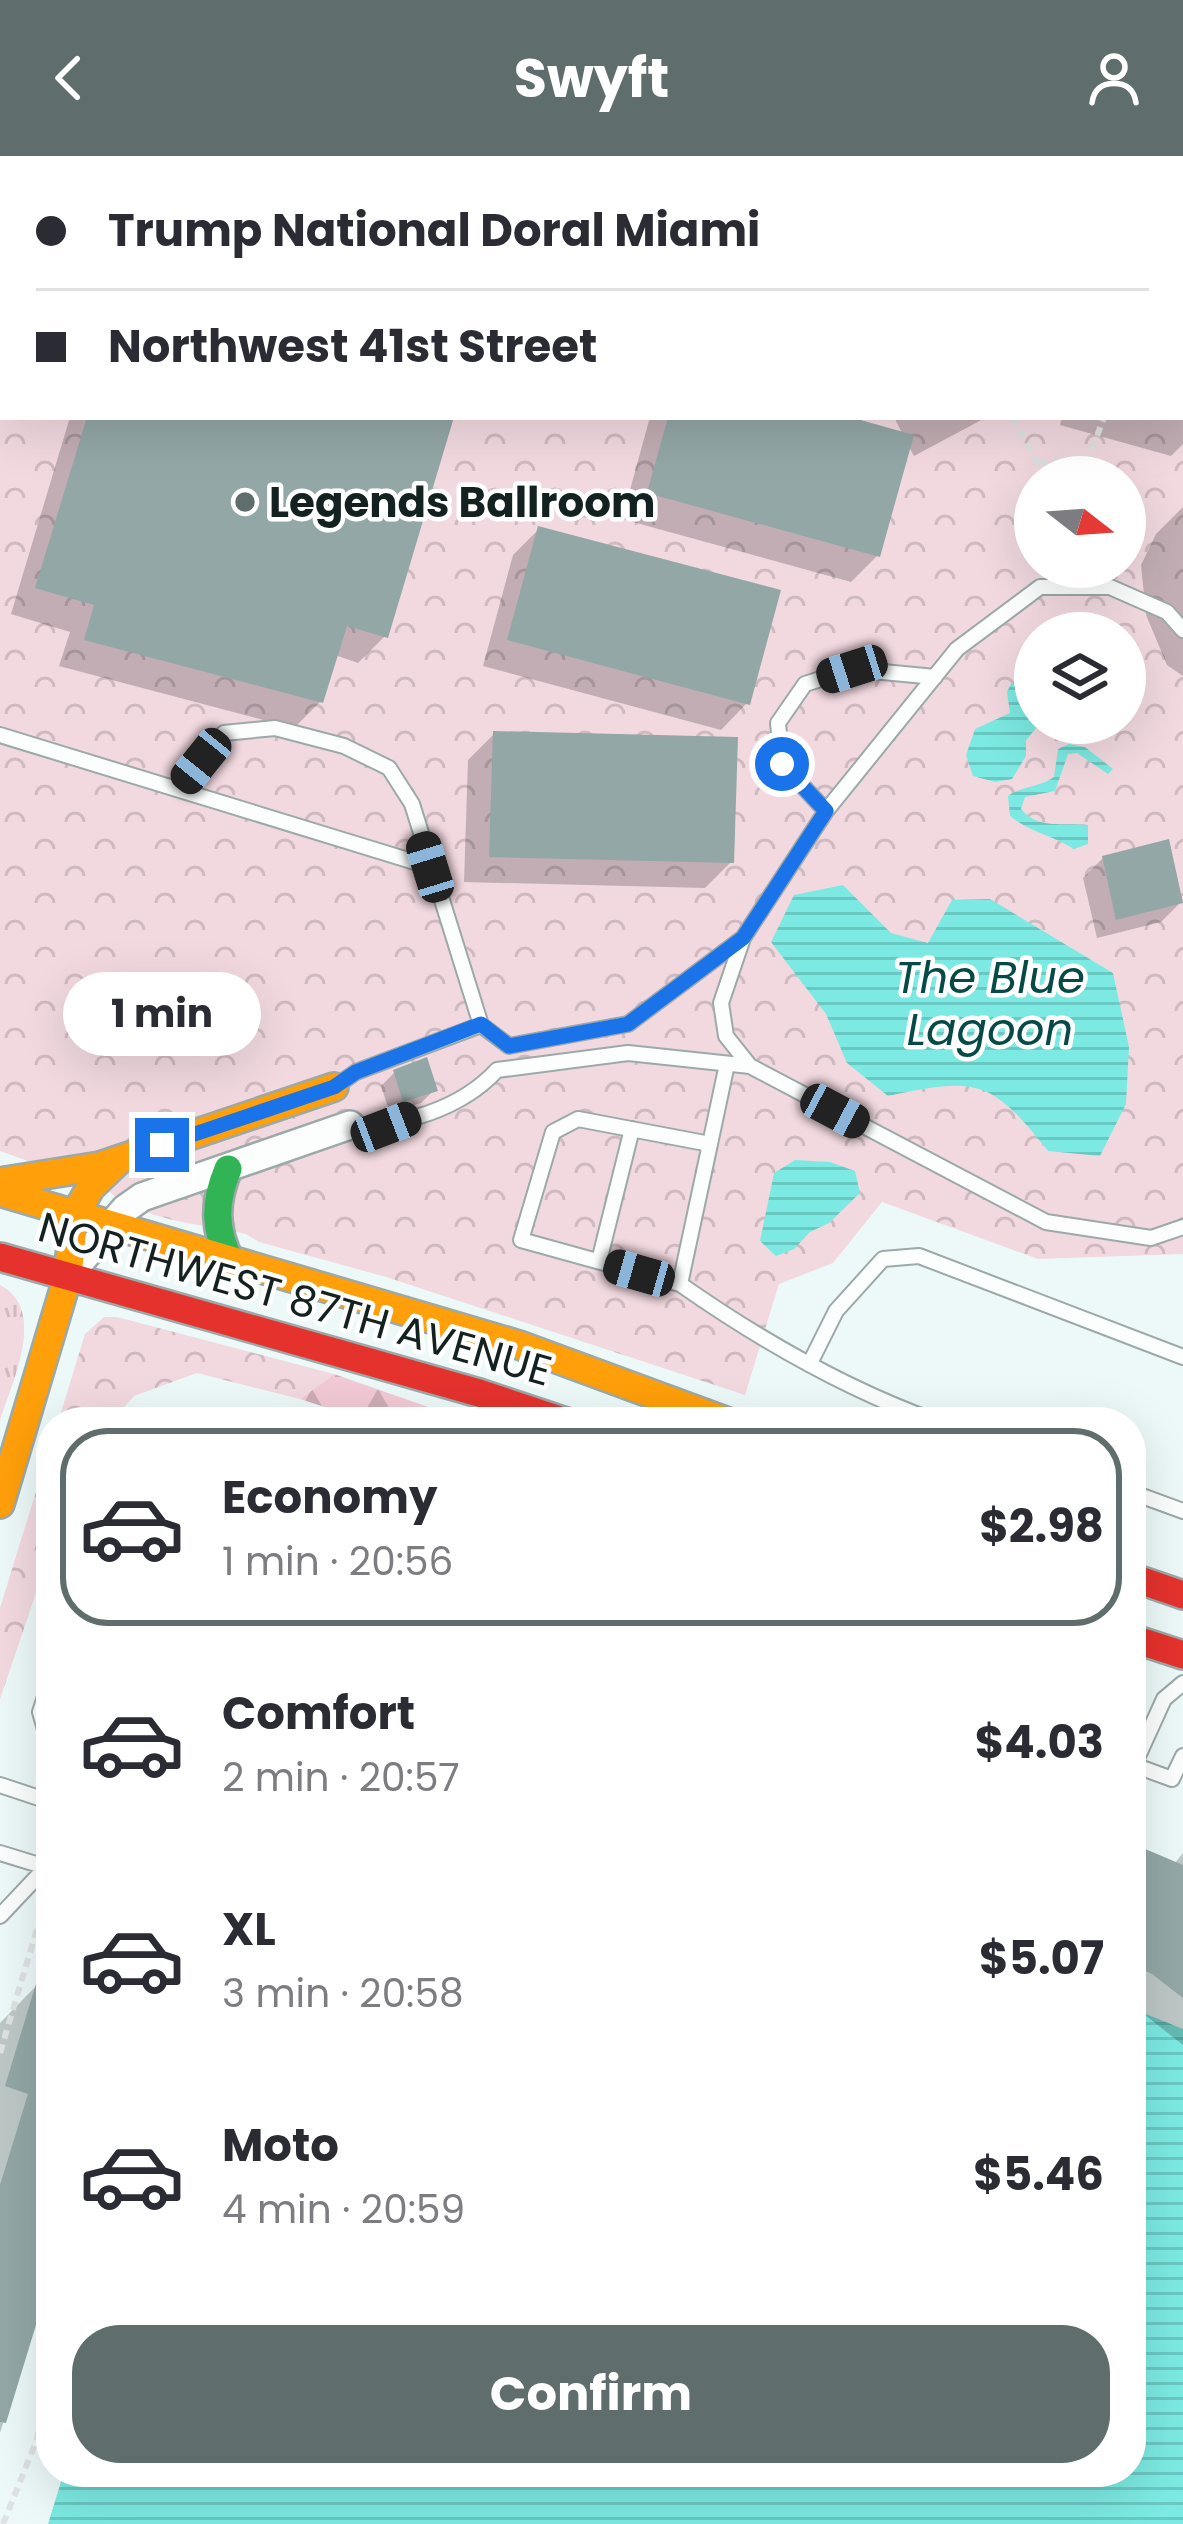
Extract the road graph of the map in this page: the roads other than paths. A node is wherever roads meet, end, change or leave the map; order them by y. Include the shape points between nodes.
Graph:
1 (1183, 631) edge
2 (934, 677) junction
3 (0, 734) edge
4 (177, 789) junction
5 (826, 811) junction
6 (430, 867) junction
7 (743, 938) junction
8 (481, 1024) junction
9 (727, 1064) junction
10 (750, 1066) junction
11 (334, 1087) joint
12 (350, 1125) joint
13 (632, 1130) junction
14 (710, 1144) junction
15 (119, 1160) junction
16 (228, 1169) junction
17 (0, 1182) edge
18 (0, 1192) edge
19 (74, 1216) junction
20 (109, 1226) junction
21 (1183, 1227) edge
22 (0, 1257) edge
23 (599, 1261) junction
24 (230, 1262) junction
25 (68, 1276) junction
26 (680, 1284) junction
27 (1183, 1357) edge
28 (810, 1363) junction
29 (521, 1407) edge
30 (687, 1407) edge
31 (896, 1407) edge
32 (1146, 1497) edge
33 (0, 1504) edge
34 (1183, 1511) edge
35 (1146, 1582) edge
36 (1183, 1595) edge
37 (1146, 1643) edge
38 (1183, 1654) edge
39 (1183, 1683) edge
40 (1146, 1737) edge
41 (1183, 1756) edge
42 (1146, 1769) edge
43 (0, 1785) edge
44 (36, 1797) edge
45 (0, 1853) edge
46 (36, 1862) edge
47 (36, 1879) edge
48 (0, 1916) edge

1 - 2 lane via 1167,612 1110,587 1040,587 957,649
2 - 5 lane
2 - 5 lane via 852,669 805,684 778,723 782,764
3 - 4 lane
4 - 6 lane
4 - 6 lane via 224,733 275,728 344,746 389,768 412,804
5 - 7 lane
6 - 8 lane
7 - 8 lane via 628,1024 509,1046
7 - 10 lane via 721,1003 726,1036
8 - 11 lane
9 - 10 lane
9 - 12 lane via 628,1053 497,1070 476,1092 386,1127
9 - 14 lane
10 - 21 lane via 1046,1222 1150,1238
11 - 15 main road
12 - 16 street
13 - 14 lane
13 - 23 lane
13 - 23 lane via 578,1119 553,1132 521,1240
14 - 26 lane
15 - 17 main road
15 - 19 main road
16 - 20 street via 142,1197
16 - 24 main road via 214,1212
18 - 19 main road, NORTHWEST 87TH AVENUE
19 - 20 main road, NORTHWEST 87TH AVENUE
19 - 25 main road
20 - 24 main road, NORTHWEST 87TH AVENUE
20 - 25 street
22 - 25 main road, NORTHWEST 87TH AVENUE
23 - 26 lane
24 - 30 main road, NORTHWEST 87TH AVENUE via 519,1345
25 - 29 main road, NORTHWEST 87TH AVENUE
25 - 33 main road
26 - 28 lane
27 - 28 lane via 919,1256 883,1259 836,1311
28 - 31 lane
32 - 34 lane
35 - 36 main road
37 - 38 main road
39 - 40 lane via 1164,1699
41 - 42 lane via 1172,1779
43 - 44 lane
45 - 46 lane
47 - 48 lane

